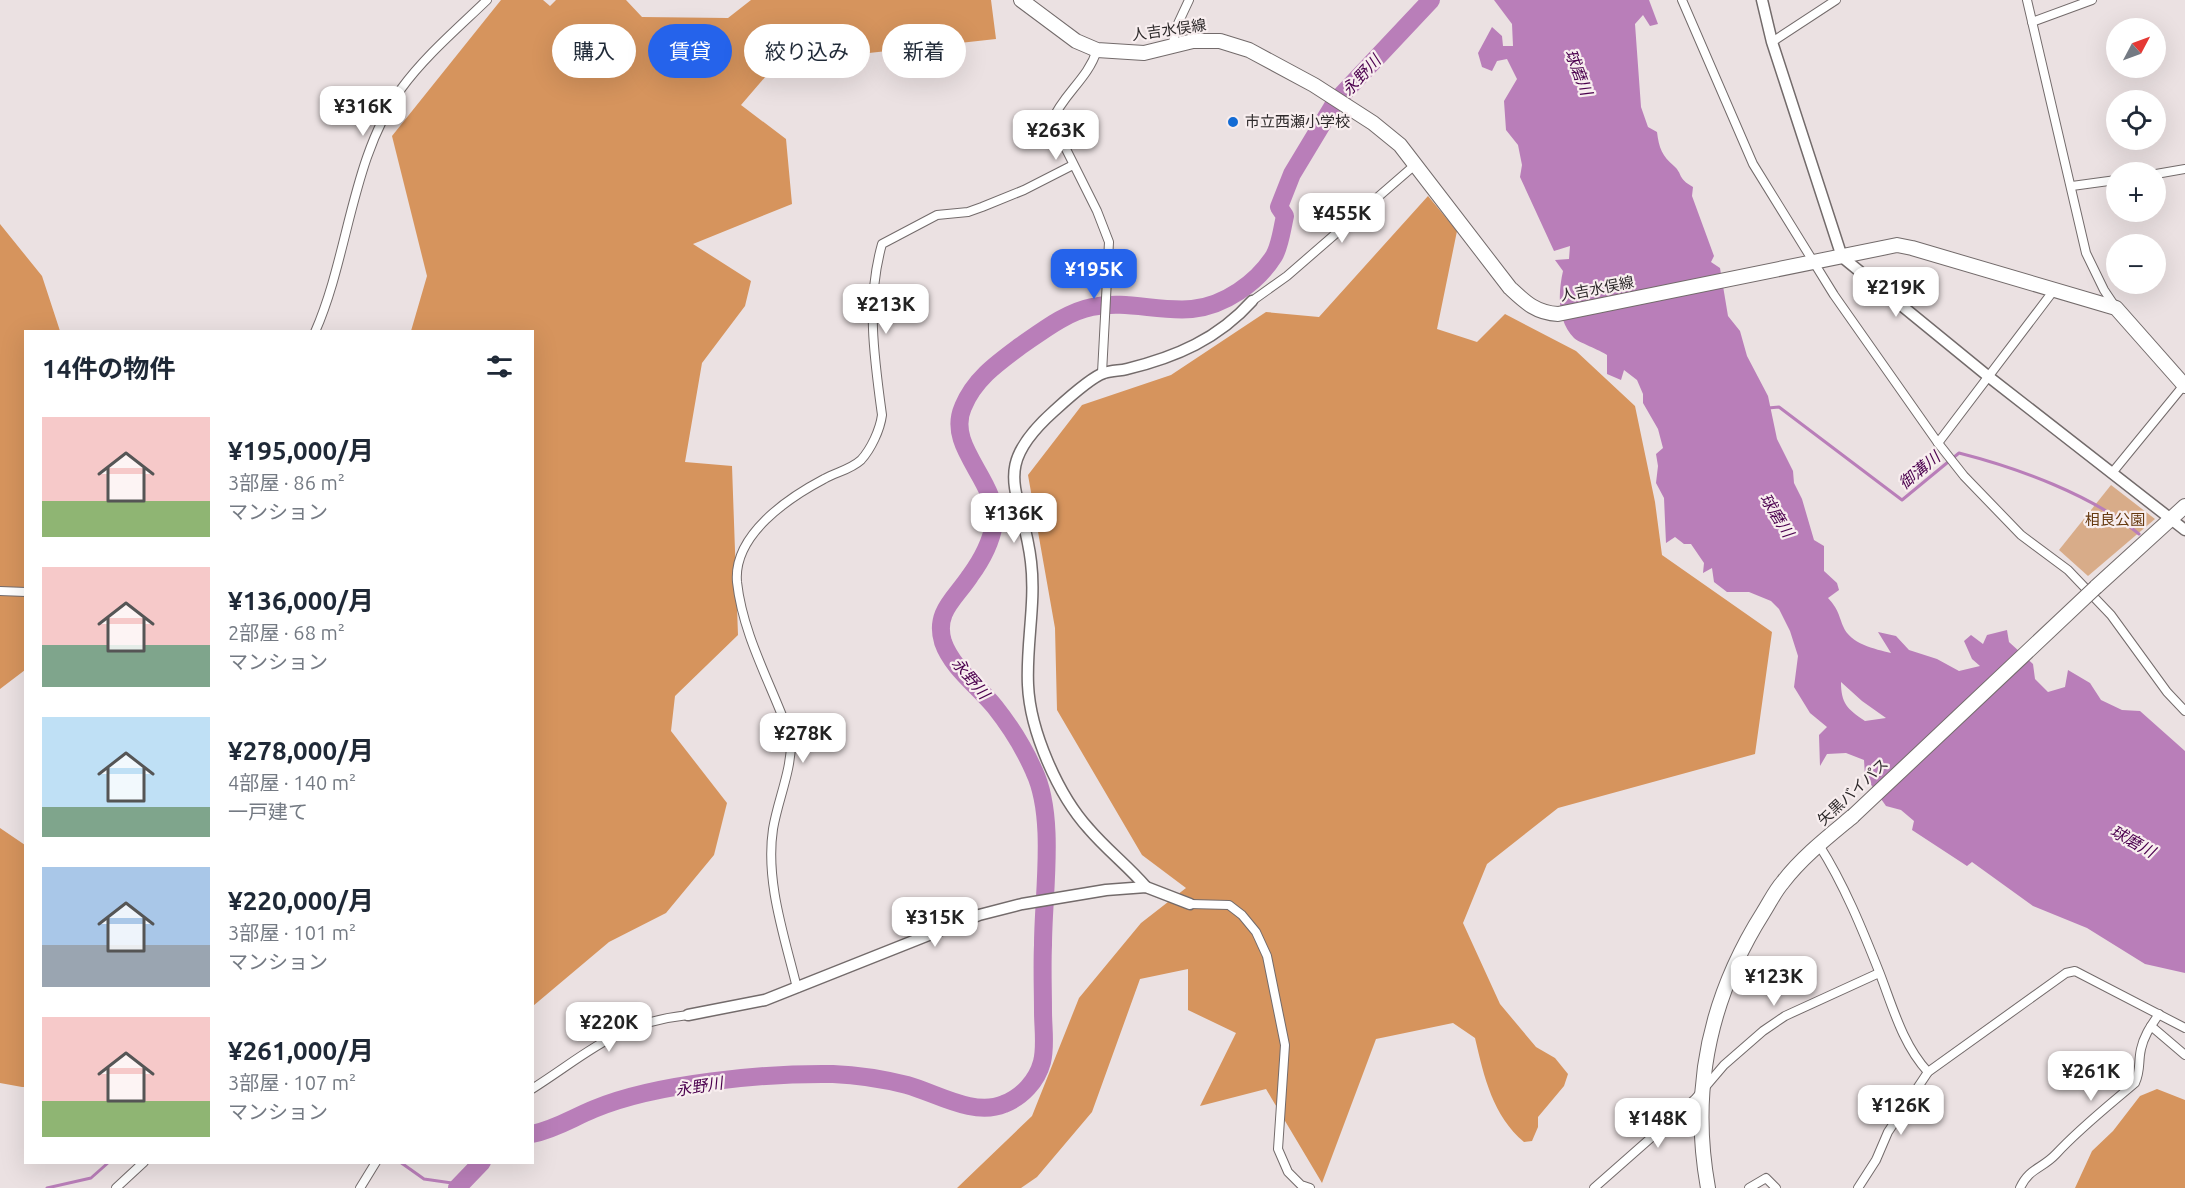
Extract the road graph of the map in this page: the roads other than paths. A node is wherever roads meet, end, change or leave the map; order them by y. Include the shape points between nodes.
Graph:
1 (487, 0) edge
2 (1021, 0) edge
3 (1189, 0) edge
4 (1682, 0) edge
5 (1762, 0) edge
6 (1836, 0) edge
7 (2027, 0) edge
8 (2092, 0) edge
9 (2032, 22) junction
10 (1772, 42) junction
11 (1173, 44) junction
12 (1097, 51) junction
13 (1416, 164) junction
14 (1073, 165) junction
15 (2185, 169) edge
16 (2166, 172) edge
17 (2106, 181) edge
18 (2072, 186) junction
19 (1842, 256) junction
20 (1811, 264) junction
21 (2054, 290) junction
22 (1252, 301) joint
23 (2116, 308) junction
24 (316, 330) edge
25 (1102, 373) junction
26 (1989, 377) junction
27 (2185, 386) edge
28 (1938, 443) junction
29 (2112, 473) junction
30 (2185, 506) edge
31 (2171, 520) junction
32 (2185, 530) edge
33 (0, 591) edge
34 (24, 592) edge
35 (2185, 711) edge
36 (1819, 845) junction
37 (1146, 887) junction
38 (1190, 904) joint
39 (1879, 973) junction
40 (797, 988) junction
41 (2159, 1014) junction
42 (688, 1015) joint
43 (2151, 1026) junction
44 (2185, 1028) edge
45 (2185, 1055) edge
46 (1928, 1072) junction
47 (534, 1088) edge
48 (1704, 1090) junction
49 (142, 1164) edge
50 (375, 1164) edge
51 (116, 1188) edge
52 (360, 1188) edge
53 (1310, 1188) edge
54 (1594, 1188) edge
55 (1708, 1188) edge
56 (1749, 1188) edge
57 (1776, 1188) edge
58 (1858, 1188) edge
59 (2020, 1188) edge

1 - 24 street via 427,58 401,90 381,125
2 - 12 main road, 人吉水俣線 via 1076,41
3 - 11 street
4 - 20 street via 1753,164
5 - 10 street
6 - 10 street
7 - 9 street
8 - 9 street
9 - 18 street
10 - 19 street
11 - 12 main road, 人吉水俣線 via 1144,53
11 - 13 main road, 人吉水俣線 via 1220,41 1249,50 1354,110 1400,145
12 - 14 street via 1085,76 1056,109 1052,121
13 - 20 main road, 人吉水俣線 via 1510,288 1543,313 1558,314
13 - 22 street via 1287,276
14 - 25 street via 1109,242
14 - 40 street via 982,207 937,215 882,244 872,302 880,427 861,459 783,504 746,544 739,562 737,581 745,621 791,739 792,754 773,829 772,861 777,907
15 - 16 street
17 - 18 street
18 - 23 street via 2086,253
19 - 20 main road, 人吉水俣線
19 - 21 main road, 人吉水俣線 via 1897,245
19 - 26 street
20 - 28 street
21 - 23 main road, 人吉水俣線
21 - 26 street
22 - 25 street via 1234,321 1194,346
23 - 27 main road
25 - 37 street via 1031,433 1017,454 1012,473 1028,538 1033,591 1028,687 1035,727 1073,808
26 - 28 street
26 - 29 street
27 - 29 street
28 - 35 street via 2021,535 2068,570 2111,615
29 - 31 street
30 - 31 main road, 矢黒バイパス
31 - 32 street
31 - 36 main road, 矢黒バイパス, bridge
33 - 34 street
36 - 39 street
36 - 48 main road, 矢黒バイパス via 1783,882 1741,948 1718,1005 1705,1055
37 - 38 street
37 - 40 street via 1058,897 979,915
38 - 53 street via 1228,905 1256,932 1266,956 1285,1045 1278,1149 1288,1172
39 - 46 street via 1906,1041
39 - 48 street via 1785,1016 1724,1065
40 - 42 street via 765,1000
41 - 43 street
41 - 44 street
41 - 46 street via 2075,971 2066,973
42 - 47 street via 635,1025 615,1034
43 - 45 street
43 - 59 street via 2140,1052 2141,1071 2135,1083 2043,1165 2026,1175
46 - 58 street via 1887,1132 1876,1160
48 - 54 street
48 - 55 main road, 矢黒バイパス via 1703,1165
49 - 51 street
50 - 52 street
56 - 57 street via 1766,1178

